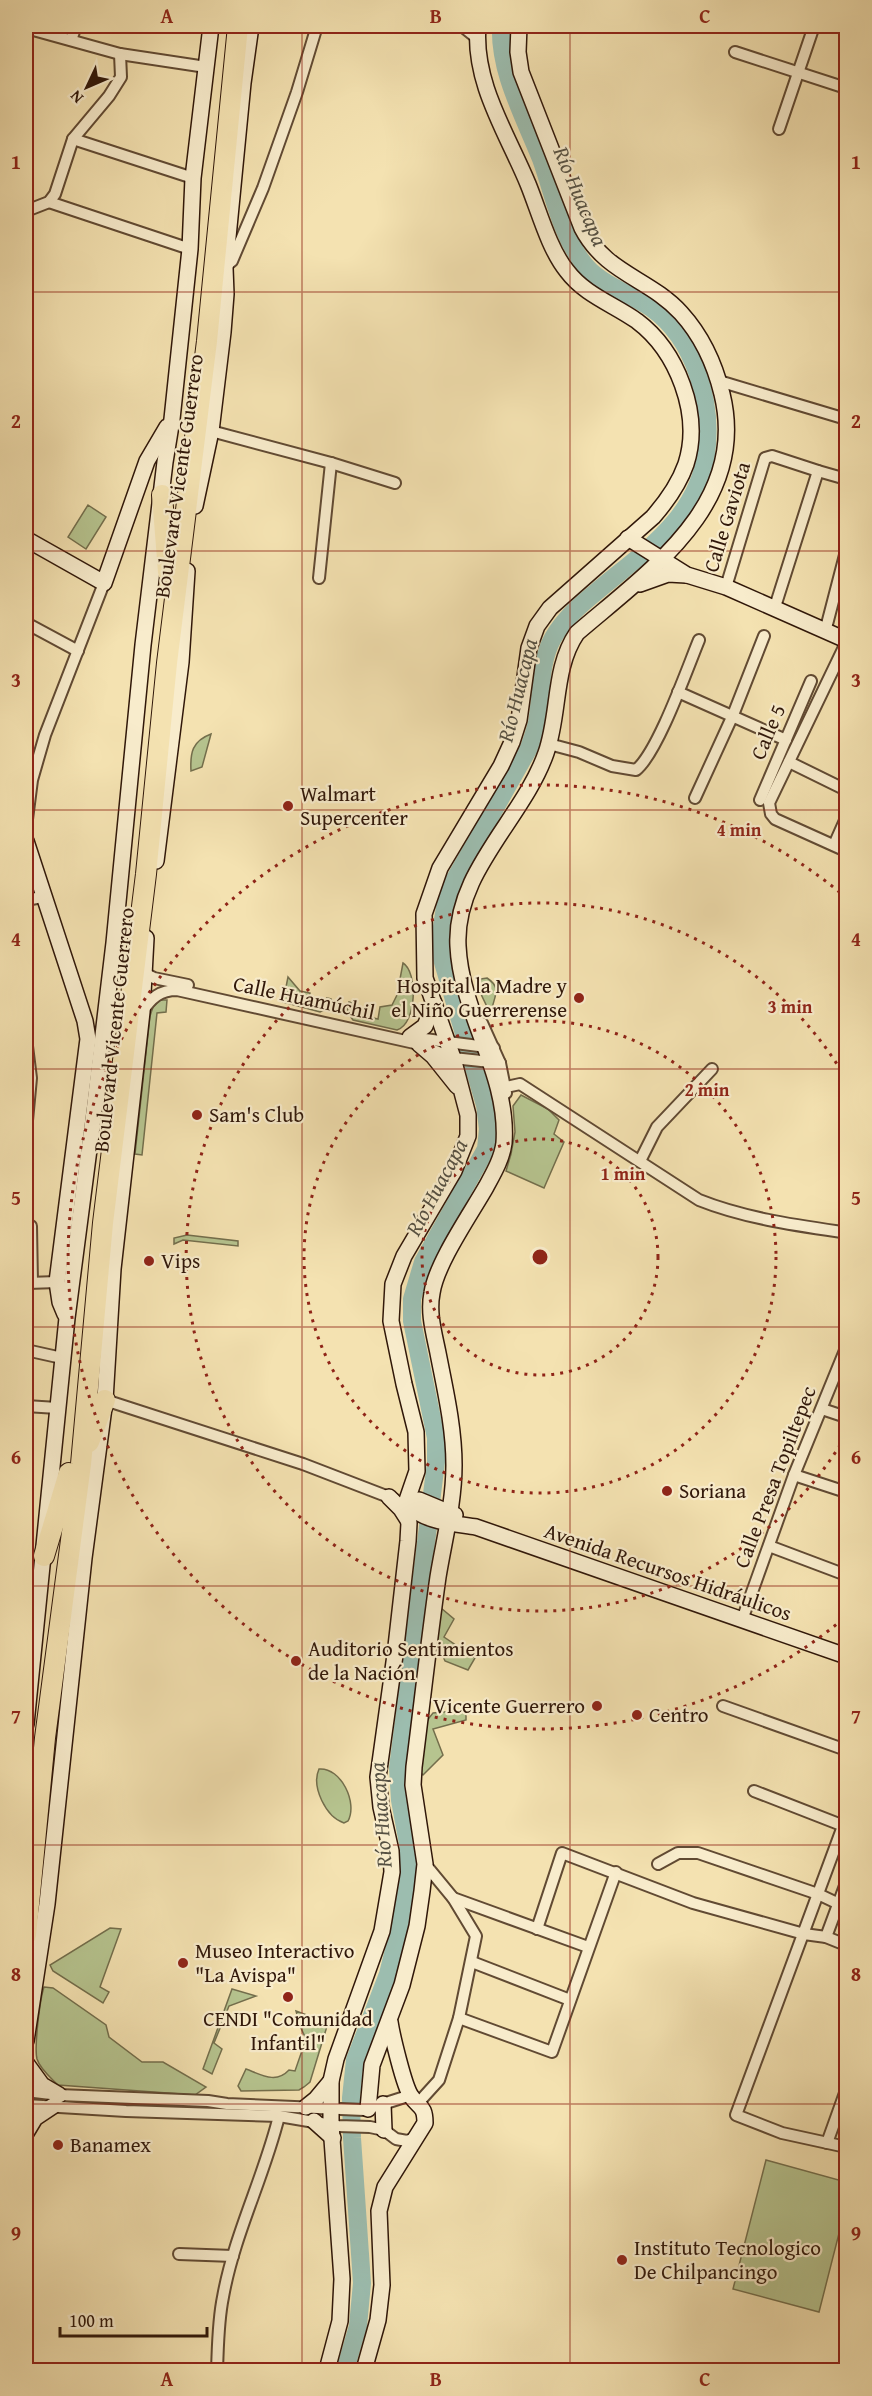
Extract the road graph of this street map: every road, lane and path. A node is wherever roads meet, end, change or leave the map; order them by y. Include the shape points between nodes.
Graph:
1 (76, 26) edge
2 (211, 26) edge
3 (229, 26) edge
4 (238, 26) edge
5 (251, 26) edge
6 (316, 26) edge
7 (462, 26) edge
8 (519, 26) edge
9 (814, 26) edge
10 (26, 28) edge
11 (478, 32) edge
12 (71, 40) junction
13 (735, 52) dead end
14 (120, 54) junction
15 (206, 67) junction
16 (798, 71) junction
17 (846, 88) edge
18 (778, 129) dead end
19 (73, 139) junction
20 (193, 178) junction
21 (49, 202) junction
22 (26, 211) edge
23 (190, 249) junction
24 (225, 268) junction
25 (719, 381) junction
26 (172, 419) junction
27 (846, 419) edge
28 (212, 431) junction
29 (194, 442) junction
30 (147, 461) junction
31 (165, 462) junction
32 (331, 463) junction
33 (818, 471) junction
34 (846, 479) edge
35 (395, 483) dead end
36 (162, 495) junction
37 (197, 495) junction
38 (685, 536) junction
39 (26, 538) edge
40 (630, 540) junction
41 (846, 551) edge
42 (658, 558) junction
43 (168, 572) junction
44 (687, 575) junction
45 (319, 578) dead end
46 (104, 583) junction
47 (726, 587) junction
48 (629, 588) junction
49 (774, 610) junction
50 (26, 623) edge
51 (825, 632) junction
52 (764, 636) dead end
53 (699, 640) dead end
54 (846, 642) edge
55 (78, 651) junction
56 (812, 681) dead end
57 (678, 692) junction
58 (733, 715) junction
59 (786, 740) junction
60 (549, 744) junction
61 (789, 762) junction
62 (846, 790) edge
63 (695, 798) dead end
64 (760, 800) dead end
65 (846, 818) edge
66 (26, 827) edge
67 (26, 841) edge
68 (834, 845) junction
69 (846, 851) edge
70 (42, 897) junction
71 (26, 900) edge
72 (146, 974) junction
73 (434, 1003) junction
74 (142, 1012) junction
75 (26, 1038) edge
76 (415, 1041) junction
77 (490, 1048) junction
78 (451, 1050) junction
79 (495, 1063) junction
80 (712, 1069) dead end
81 (506, 1087) junction
82 (133, 1088) junction
83 (462, 1092) junction
84 (116, 1127) junction
85 (26, 1131) edge
86 (504, 1147) junction
87 (640, 1161) junction
88 (31, 1226) dead end
89 (844, 1234) edge
90 (29, 1282) edge
91 (57, 1282) junction
92 (67, 1318) junction
93 (846, 1348) edge
94 (26, 1350) edge
95 (62, 1358) junction
96 (105, 1400) junction
97 (26, 1406) edge
98 (57, 1408) junction
99 (822, 1408) junction
100 (846, 1417) edge
101 (75, 1468) junction
102 (794, 1474) junction
103 (846, 1492) edge
104 (389, 1497) joint
105 (413, 1510) junction
106 (447, 1512) junction
107 (476, 1527) junction
108 (769, 1546) junction
109 (442, 1555) junction
110 (44, 1556) junction
111 (846, 1575) edge
112 (742, 1620) junction
113 (846, 1656) edge
114 (723, 1706) dead end
115 (26, 1724) edge
116 (846, 1750) edge
117 (754, 1791) dead end
118 (845, 1822) edge
119 (26, 1832) edge
120 (425, 1864) junction
121 (658, 1864) dead end
122 (616, 1872) junction
123 (846, 1883) edge
124 (818, 1894) junction
125 (453, 1898) junction
126 (839, 1904) junction
127 (537, 1929) junction
128 (804, 1934) junction
129 (26, 1935) edge
130 (826, 1937) junction
131 (846, 1945) edge
132 (588, 1947) junction
133 (472, 1962) junction
134 (570, 2000) junction
135 (459, 2018) junction
136 (390, 2019) junction
137 (26, 2041) edge
138 (26, 2063) edge
139 (331, 2081) junction
140 (846, 2090) edge
141 (26, 2091) edge
142 (415, 2099) junction
143 (56, 2100) junction
144 (383, 2104) junction
145 (26, 2105) edge
146 (306, 2107) junction
147 (334, 2109) junction
148 (366, 2109) junction
149 (279, 2116) junction
150 (314, 2121) joint
151 (334, 2129) junction
152 (384, 2130) junction
153 (26, 2133) edge
154 (415, 2138) junction
155 (827, 2143) junction
156 (846, 2147) edge
157 (179, 2254) dead end
158 (233, 2256) junction
159 (846, 2362) edge
160 (217, 2370) edge
161 (327, 2370) edge
162 (364, 2370) edge
163 (843, 2370) edge

1 - 12 street
2 - 15 main road, Boulevard Vicente Guerrero
3 - 43 highway, Boulevard Vicente Guerrero via 199,333
4 - 29 highway, Boulevard Vicente Guerrero
5 - 24 main road, Boulevard Vicente Guerrero
6 - 24 street via 263,188 232,261
7 - 11 street
8 - 25 main road via 521,72 590,244 603,258 665,298 682,314 711,358
9 - 16 street
10 - 12 street
11 - 40 main road via 478,60 489,98 556,253 579,285 637,321 656,339 680,379 689,407 687,462 658,511
12 - 14 street
13 - 16 street
14 - 15 street
14 - 19 street via 121,77
15 - 20 main road, Boulevard Vicente Guerrero
16 - 17 street
16 - 18 street
19 - 20 street
19 - 21 street
20 - 23 main road, Boulevard Vicente Guerrero
21 - 22 street
21 - 23 street
23 - 26 main road, Boulevard Vicente Guerrero
24 - 28 main road, Boulevard Vicente Guerrero via 224,322
25 - 27 street
25 - 38 main road via 727,424 724,458 708,503
26 - 30 main road
26 - 31 main road, Boulevard Vicente Guerrero
28 - 32 street
28 - 37 main road, Boulevard Vicente Guerrero
29 - 37 highway
29 - 84 highway, Boulevard Vicente Guerrero
30 - 31 main road via 154,458
30 - 46 main road
31 - 36 main road, Boulevard Vicente Guerrero
32 - 35 street
32 - 45 street
33 - 34 street
33 - 47 street, Calle Gaviota via 772,456 765,458
33 - 49 street
36 - 43 highway
36 - 92 main road, Boulevard Vicente Guerrero via 114,943
37 - 72 main road, Boulevard Vicente Guerrero via 146,943
38 - 42 main road
38 - 44 main road via 680,558
39 - 46 main road
40 - 42 main road
40 - 73 main road via 550,608 537,626 529,648 512,742 440,868 426,906 425,978
41 - 51 street
42 - 44 main road
42 - 48 main road
43 - 101 highway, Boulevard Vicente Guerrero via 91,1223
44 - 47 main road
44 - 48 main road via 668,574
46 - 55 street
47 - 49 main road
48 - 60 main road via 577,633 568,647
49 - 51 main road
50 - 55 street
51 - 54 main road
52 - 58 street
53 - 57 street
54 - 61 street
55 - 66 street via 38,757
56 - 59 street, Calle 5
57 - 58 street
57 - 60 street via 646,759 636,770 612,766
58 - 59 street
58 - 63 street
59 - 64 street, Calle 5
60 - 77 main road via 528,789 478,871 461,912 458,949 467,993
61 - 62 street
61 - 68 street via 769,803 771,814
65 - 68 street
67 - 70 main road
68 - 69 street
70 - 71 street
70 - 91 main road via 88,1039
72 - 74 main road, Boulevard Vicente Guerrero
72 - 76 street, Calle Huamúchil
73 - 76 main road
73 - 78 main road
74 - 76 street, Calle Huamúchil via 154,996 177,990
74 - 82 main road, Boulevard Vicente Guerrero
75 - 85 street via 31,1078
76 - 78 street, Calle Huamúchil
76 - 83 main road via 433,1056
77 - 78 street, Calle Huamúchil
77 - 79 main road
78 - 79 street, Calle Huamúchil
78 - 83 main road
79 - 81 street
79 - 86 main road
80 - 87 street via 657,1127
81 - 86 street
81 - 87 street via 520,1084
82 - 84 highway
82 - 96 main road, Boulevard Vicente Guerrero via 113,1269
83 - 105 main road via 468,1115 468,1136 462,1154 401,1263 390,1302 416,1432
84 - 101 highway, Boulevard Vicente Guerrero
86 - 106 main road via 492,1177 438,1271 432,1293 431,1318 453,1438
87 - 89 street via 699,1200 719,1208
88 - 90 street
90 - 91 street
91 - 92 main road
92 - 95 main road, Boulevard Vicente Guerrero
93 - 99 street, Calle Presa Topiltepec
94 - 95 street
95 - 98 main road, Boulevard Vicente Guerrero
96 - 101 highway
96 - 104 street via 292,1460
96 - 137 main road, Boulevard Vicente Guerrero via 47,1904
97 - 98 street
98 - 110 main road, Boulevard Vicente Guerrero
99 - 100 street
99 - 102 street, Calle Presa Topiltepec
101 - 110 highway
101 - 119 highway, Boulevard Vicente Guerrero via 34,1749
101 - 129 highway, Boulevard Vicente Guerrero
102 - 103 street
102 - 108 street, Calle Presa Topiltepec
104 - 105 main road via 401,1509
105 - 106 main road, Avenida Recursos Hidráulicos
105 - 139 main road via 378,1777 392,1872 382,1931
106 - 107 main road, Avenida Recursos Hidráulicos
106 - 107 main road via 460,1511
106 - 109 main road
107 - 109 main road via 456,1538
107 - 112 main road, Avenida Recursos Hidráulicos
108 - 111 street
108 - 112 street, Calle Presa Topiltepec
109 - 120 main road via 413,1785
110 - 115 main road, Boulevard Vicente Guerrero
112 - 113 main road, Avenida Recursos Hidráulicos
114 - 116 street
117 - 118 street
118 - 124 street
120 - 125 street
120 - 136 main road via 410,1957
121 - 124 street via 678,1852 698,1853
122 - 127 street via 562,1853
122 - 128 street via 693,1903
122 - 132 street
123 - 126 street
124 - 126 street
124 - 128 street
125 - 127 street
125 - 133 street via 476,1936
126 - 130 street
127 - 132 street
128 - 130 street
128 - 155 street via 736,2115 782,2133
130 - 131 street
132 - 134 street
133 - 134 street
133 - 135 street
134 - 135 street via 552,2052
135 - 142 street via 439,2080
136 - 142 main road via 392,2038
136 - 148 main road via 372,2065
138 - 143 main road
139 - 146 main road
139 - 147 main road
140 - 155 street
141 - 143 street
142 - 144 street via 396,2098
142 - 154 main road via 425,2114 425,2123
143 - 145 street
143 - 146 street
143 - 149 street via 126,2111
143 - 153 main road via 35,2118
144 - 148 street
144 - 152 main road
146 - 147 street
147 - 148 street
147 - 151 main road
149 - 150 street
149 - 158 street
150 - 151 main road
151 - 152 street via 364,2126
151 - 161 main road via 342,2303
152 - 154 street via 396,2139
154 - 162 main road via 385,2187 379,2211 382,2285 378,2320
155 - 156 street
157 - 158 street
158 - 160 street via 222,2298
159 - 163 street

